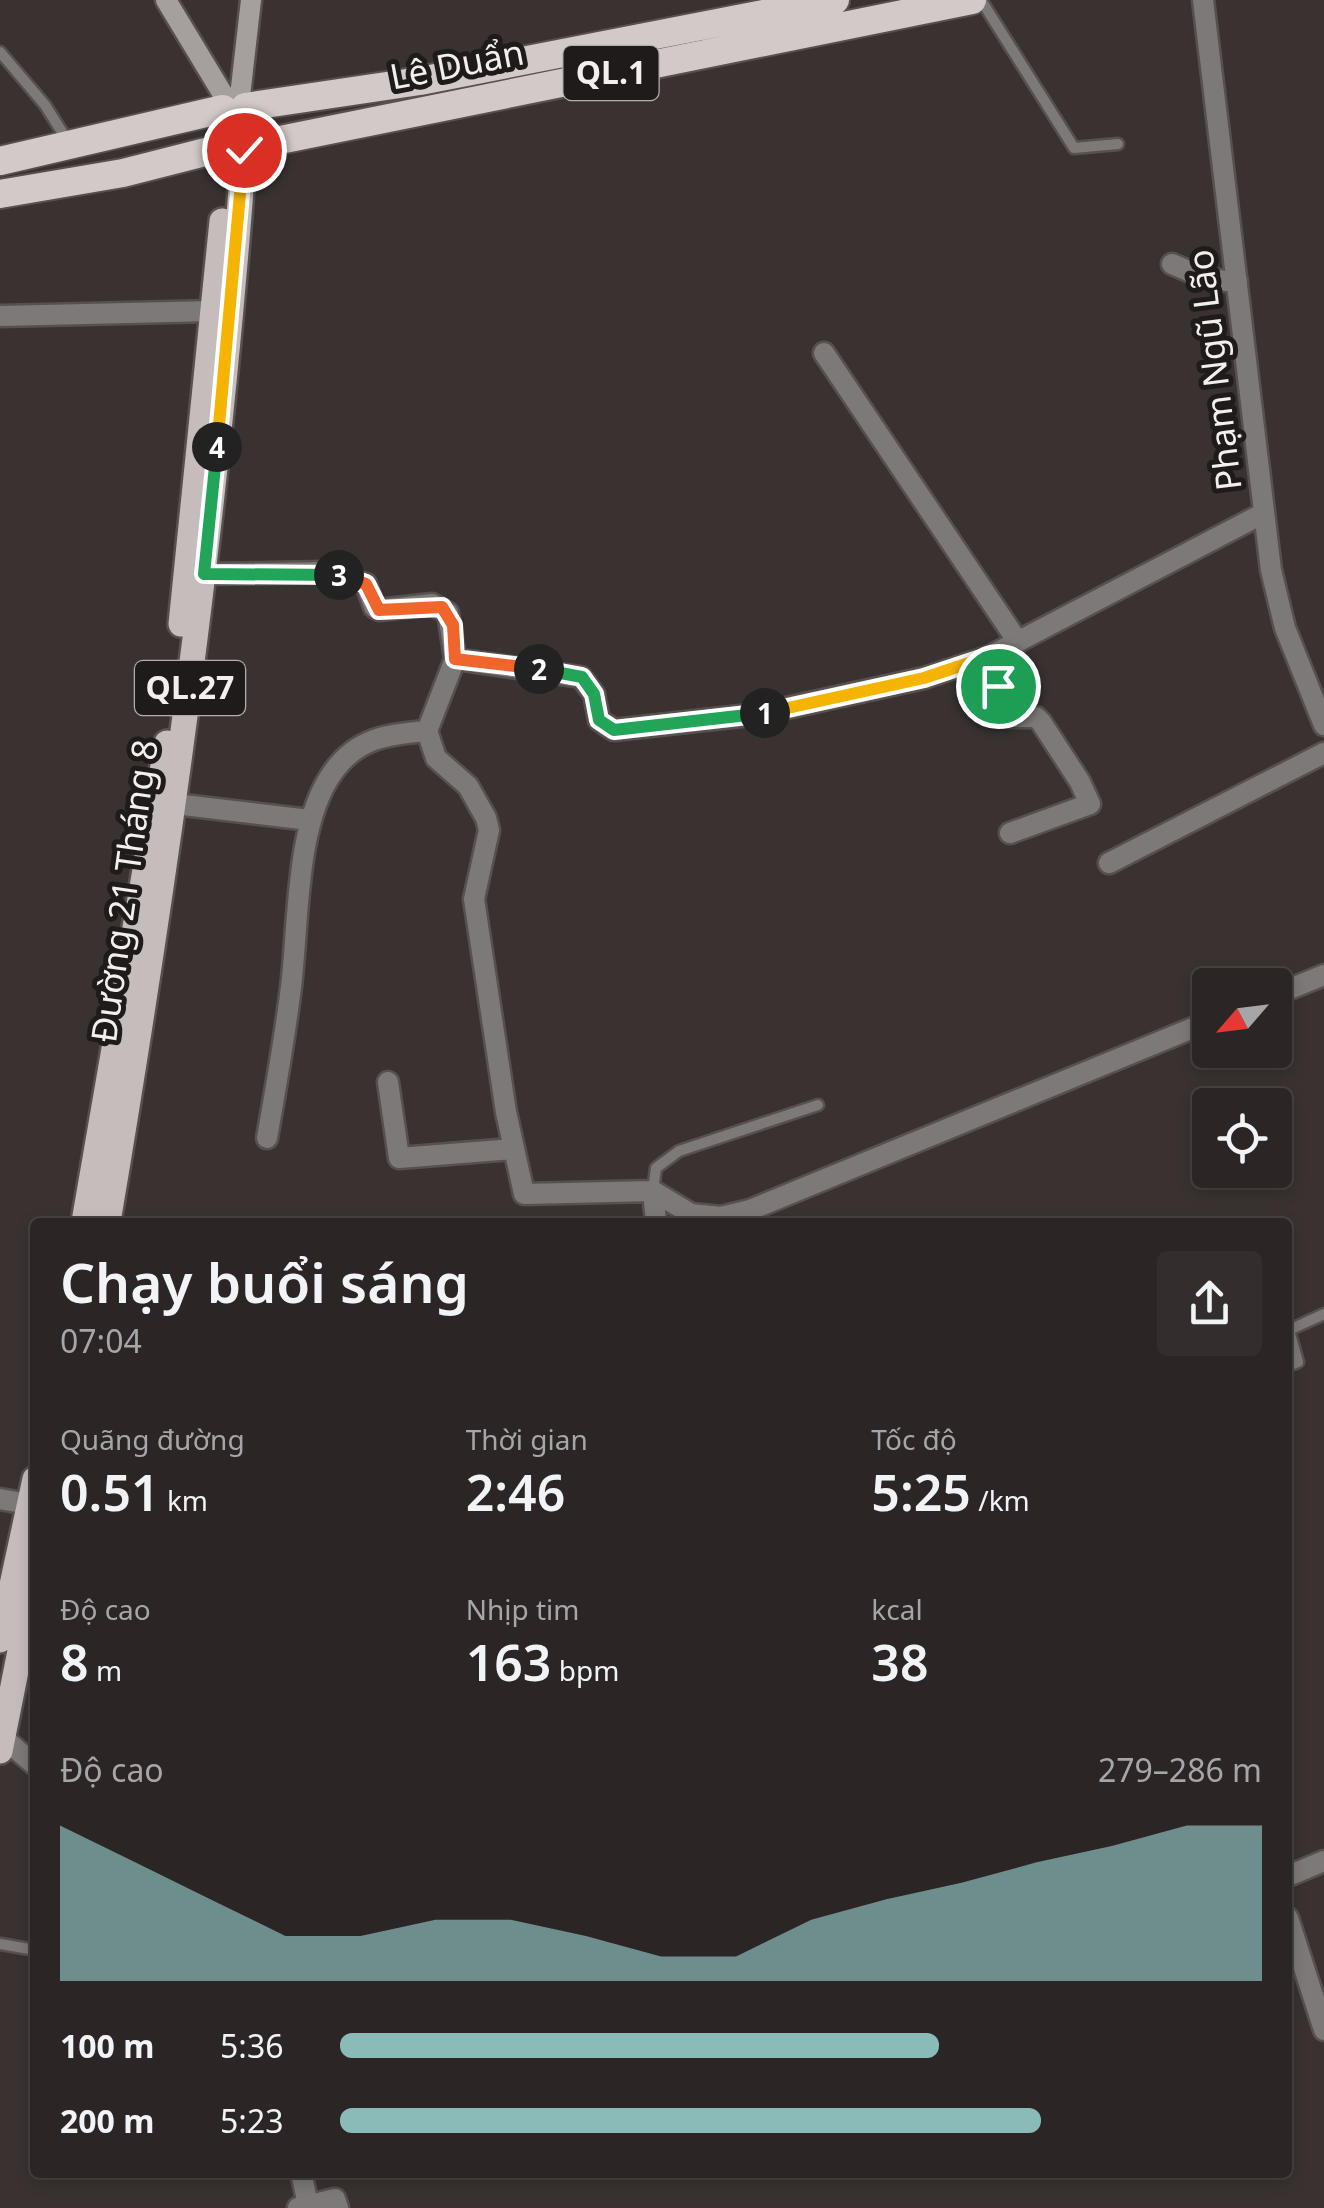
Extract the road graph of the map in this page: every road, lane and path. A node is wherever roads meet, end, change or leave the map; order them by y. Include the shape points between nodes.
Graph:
1 (166, 0) edge
2 (251, 0) edge
3 (835, 0) edge
4 (972, 0) edge
5 (981, 0) edge
6 (1203, 0) edge
7 (0, 52) edge
8 (234, 107) junction
9 (1118, 144) dead end
10 (70, 146) junction
11 (236, 149) junction
12 (0, 161) edge
13 (0, 194) edge
14 (1172, 264) dead end
15 (1237, 282) junction
16 (213, 311) junction
17 (0, 316) edge
18 (824, 353) dead end
19 (1264, 513) junction
20 (204, 574) junction
21 (1018, 642) junction
22 (990, 656) junction
23 (455, 659) junction
24 (1324, 725) edge
25 (426, 731) junction
26 (1324, 753) edge
27 (175, 804) junction
28 (309, 820) junction
29 (1010, 833) dead end
30 (1108, 863) dead end
31 (1324, 974) edge
32 (1292, 988) edge
33 (1192, 1029) edge
34 (388, 1082) dead end
35 (818, 1105) dead end
36 (267, 1138) dead end
37 (512, 1149) junction
38 (652, 1191) junction
39 (753, 1216) edge
40 (85, 1218) edge
41 (109, 1218) edge
42 (655, 1218) edge
43 (1324, 1314) edge
44 (1292, 1329) edge
45 (1292, 1341) edge
46 (1292, 1364) edge
47 (30, 1496) edge
48 (0, 1499) edge
49 (30, 1509) edge
50 (30, 1601) edge
51 (0, 1640) edge
52 (1, 1745) edge
53 (30, 1762) edge
54 (1324, 1861) edge
55 (1292, 1874) edge
56 (1292, 1930) edge
57 (0, 1944) edge
58 (30, 1949) edge
59 (1324, 2030) edge
60 (302, 2178) edge
61 (304, 2207) edge
62 (338, 2208) edge

1 - 8 main road
2 - 8 main road
3 - 8 highway, Lê Duẩn / QL.1 via 420,81
4 - 11 highway, Lê Duẩn / QL.1
5 - 9 lane via 1074,148
6 - 15 street, Phạm Ngũ Lão
7 - 10 lane
8 - 10 highway, Lê Duẩn / QL.1
8 - 11 highway via 212,127
8 - 11 highway via 258,126
10 - 12 highway, Lê Duẩn / QL.1
11 - 13 highway, Lê Duẩn / QL.1
11 - 16 main road, Đường 21 Tháng 8 / QL.27
11 - 20 main road, Đường 21 Tháng 8 / QL.27
14 - 15 street via 1207,280
15 - 19 street, Phạm Ngũ Lão
16 - 17 street
16 - 40 main road, Đường 21 Tháng 8 / QL.27 via 172,711
18 - 21 street
19 - 21 street
19 - 24 street, Phạm Ngũ Lão via 1277,602
20 - 23 street via 324,572 366,584 379,610 442,607 453,625
20 - 27 main road, Đường 21 Tháng 8 / QL.27
21 - 22 street
22 - 23 street via 924,678 759,714 626,730 605,727 582,677
22 - 29 street via 1012,717 1041,722 1090,804
23 - 25 street
25 - 28 street via 381,735 353,752 334,770
25 - 37 street via 436,758 468,786 489,830 474,898
26 - 30 street
27 - 28 street
27 - 41 main road, Đường 21 Tháng 8 / QL.27
28 - 36 street
31 - 32 street
33 - 39 street
34 - 37 street via 399,1158
35 - 38 lane via 679,1150 656,1168
37 - 38 street via 524,1194
38 - 39 street via 690,1214
38 - 42 street
43 - 44 lane
45 - 46 lane via 1298,1362
47 - 48 street
49 - 51 main road
50 - 52 main road
52 - 53 street
54 - 55 street
56 - 59 street
57 - 58 lane
60 - 61 street
61 - 62 street via 335,2199

